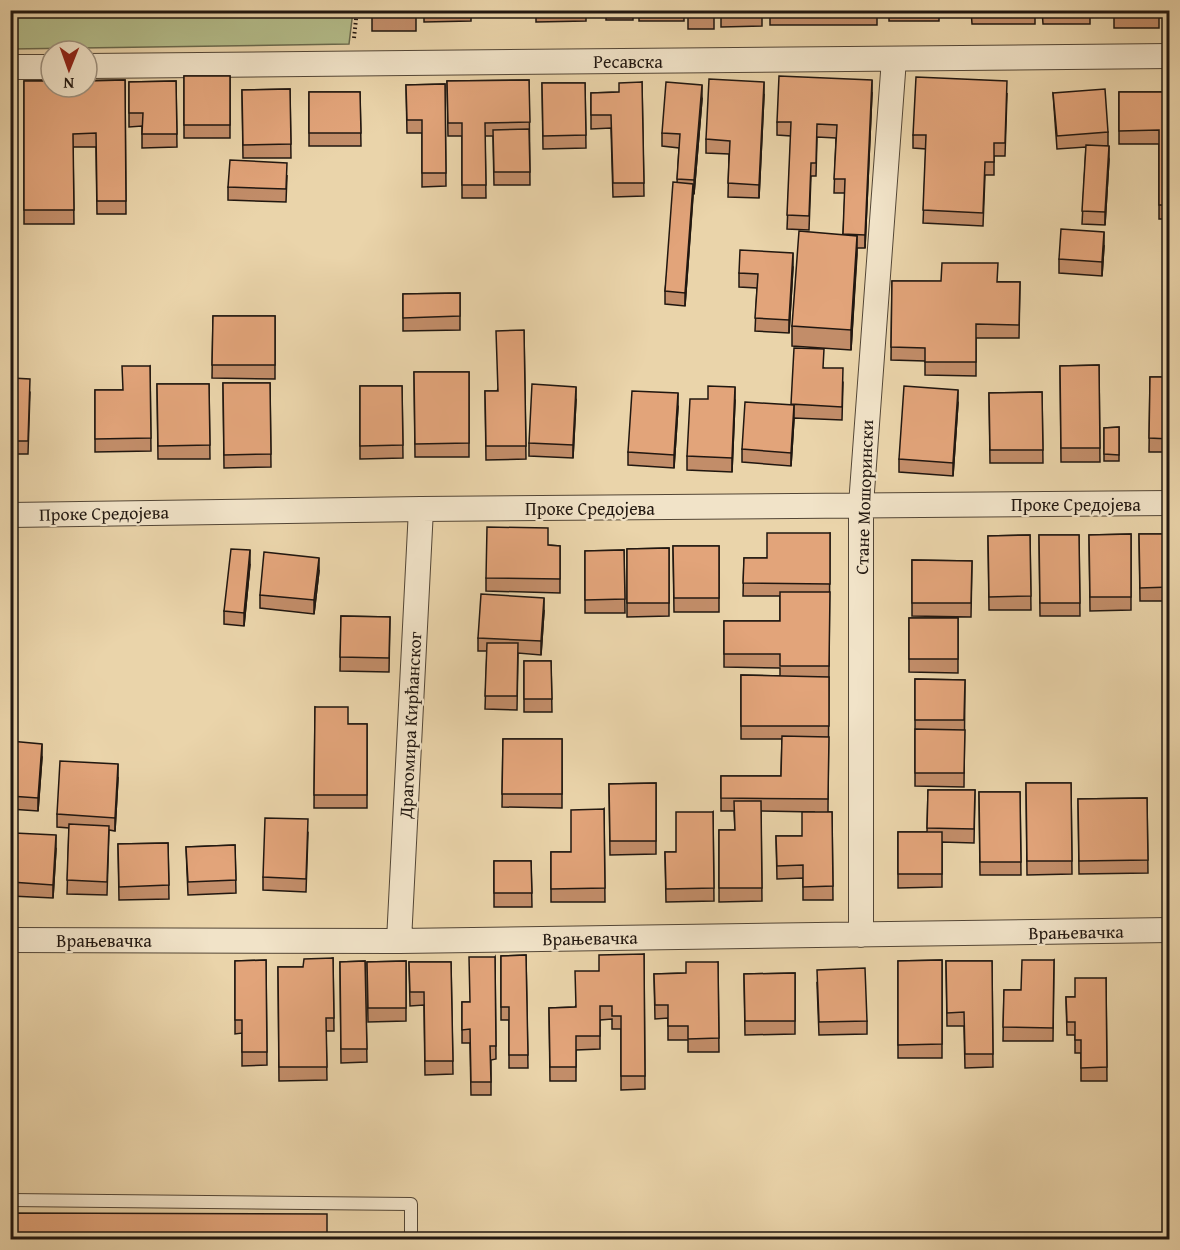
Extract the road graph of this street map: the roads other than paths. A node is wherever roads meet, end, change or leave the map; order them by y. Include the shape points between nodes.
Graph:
1 (1170, 56) edge
2 (894, 60) junction
3 (99, 66) edge
4 (10, 67) edge
5 (39, 67) edge
6 (1170, 503) edge
7 (861, 506) junction
8 (421, 509) junction
9 (10, 515) edge
10 (1170, 930) edge
11 (861, 934) junction
12 (10, 940) edge
13 (399, 941) junction
14 (10, 1200) edge
15 (411, 1239) edge

1 - 2 street, Ресавска
2 - 3 street, Ресавска
2 - 7 street, Стане Мошорински
4 - 5 street
6 - 7 street, Проке Средојева
7 - 8 street, Проке Средојева
7 - 11 street, Стане Мошорински
8 - 9 street, Проке Средојева
8 - 13 street, Драгомира Кирћанског
10 - 11 street, Врањевачка
11 - 13 street, Врањевачка
12 - 13 street, Врањевачка
14 - 15 lane via 411,1204

